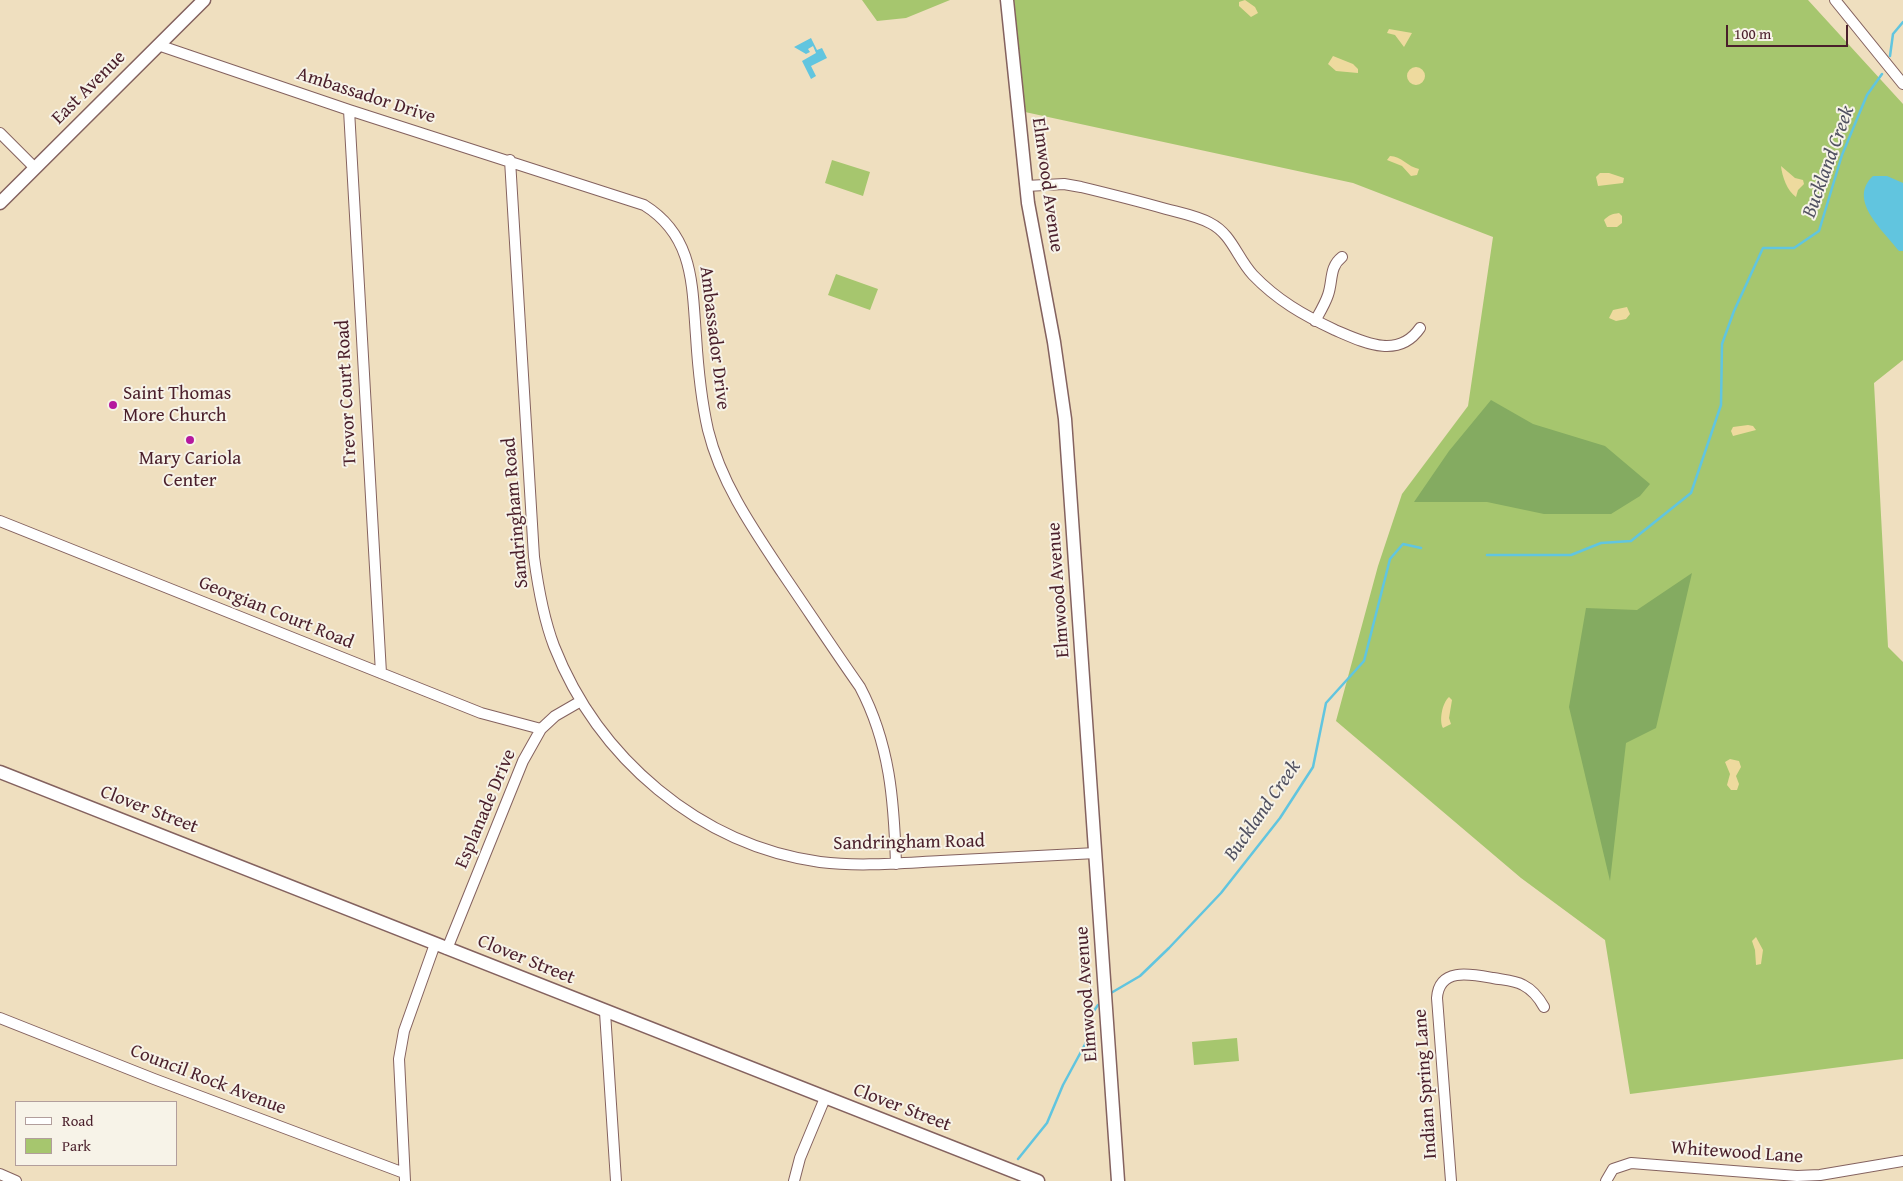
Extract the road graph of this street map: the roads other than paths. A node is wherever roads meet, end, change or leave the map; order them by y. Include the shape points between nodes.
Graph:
1 (204, 0) edge
2 (1007, 0) edge
3 (1835, 0) edge
4 (158, 45) junction
5 (1903, 84) edge
6 (349, 110) junction
7 (0, 133) edge
8 (510, 160) junction
9 (35, 168) junction
10 (1026, 186) junction
11 (0, 204) edge
12 (1342, 257) dead end
13 (1315, 321) junction
14 (1420, 328) dead end
15 (0, 521) edge
16 (381, 673) junction
17 (581, 702) junction
18 (541, 729) junction
19 (0, 772) edge
20 (1096, 853) junction
21 (896, 864) junction
22 (442, 946) junction
23 (1544, 1007) dead end
24 (605, 1012) junction
25 (0, 1018) edge
26 (825, 1098) junction
27 (1903, 1161) edge
28 (0, 1174) edge
29 (405, 1177) edge
30 (16, 1181) edge
31 (616, 1181) edge
32 (794, 1181) edge
33 (1038, 1181) edge
34 (1118, 1181) edge
35 (1451, 1181) edge
36 (1606, 1181) edge

1 - 4 main road, East Avenue
2 - 10 main road, Elmwood Avenue
3 - 5 street
4 - 6 street, Ambassador Drive
4 - 9 main road, East Avenue
6 - 8 street, Ambassador Drive
6 - 16 street, Trevor Court Road
7 - 9 street
8 - 17 street, Sandringham Road via 534,557 551,638
8 - 21 street, Ambassador Drive via 644,205 661,218 679,244 693,282 702,399 714,448 743,514 860,688 874,717 893,789
9 - 11 main road, East Avenue
10 - 13 street via 1064,184 1081,187 1211,223 1223,231 1251,273 1266,288
10 - 20 main road, Elmwood Avenue via 1065,419
12 - 13 street via 1332,271 1329,292
13 - 14 street via 1364,343 1380,346 1404,342 1416,335
15 - 16 street, Georgian Court Road
16 - 18 street, Georgian Court Road via 481,713
17 - 18 street, Esplanade Drive
17 - 21 street, Sandringham Road via 606,739 639,774 679,806 717,830 758,847 803,859
18 - 22 street, Esplanade Drive via 523,761
19 - 22 main road, Clover Street
20 - 21 street, Sandringham Road
20 - 34 main road, Elmwood Avenue
22 - 24 main road, Clover Street
22 - 29 street, Esplanade Drive via 404,1031 399,1059
23 - 35 street, Indian Spring Lane via 1533,991 1515,982 1464,974 1449,977 1440,985 1437,998
24 - 26 main road, Clover Street
24 - 31 street
25 - 29 street, Council Rock Avenue
26 - 32 street
26 - 33 main road, Clover Street
27 - 36 street, Whitewood Lane via 1797,1176 1624,1164 1612,1169
28 - 30 street

